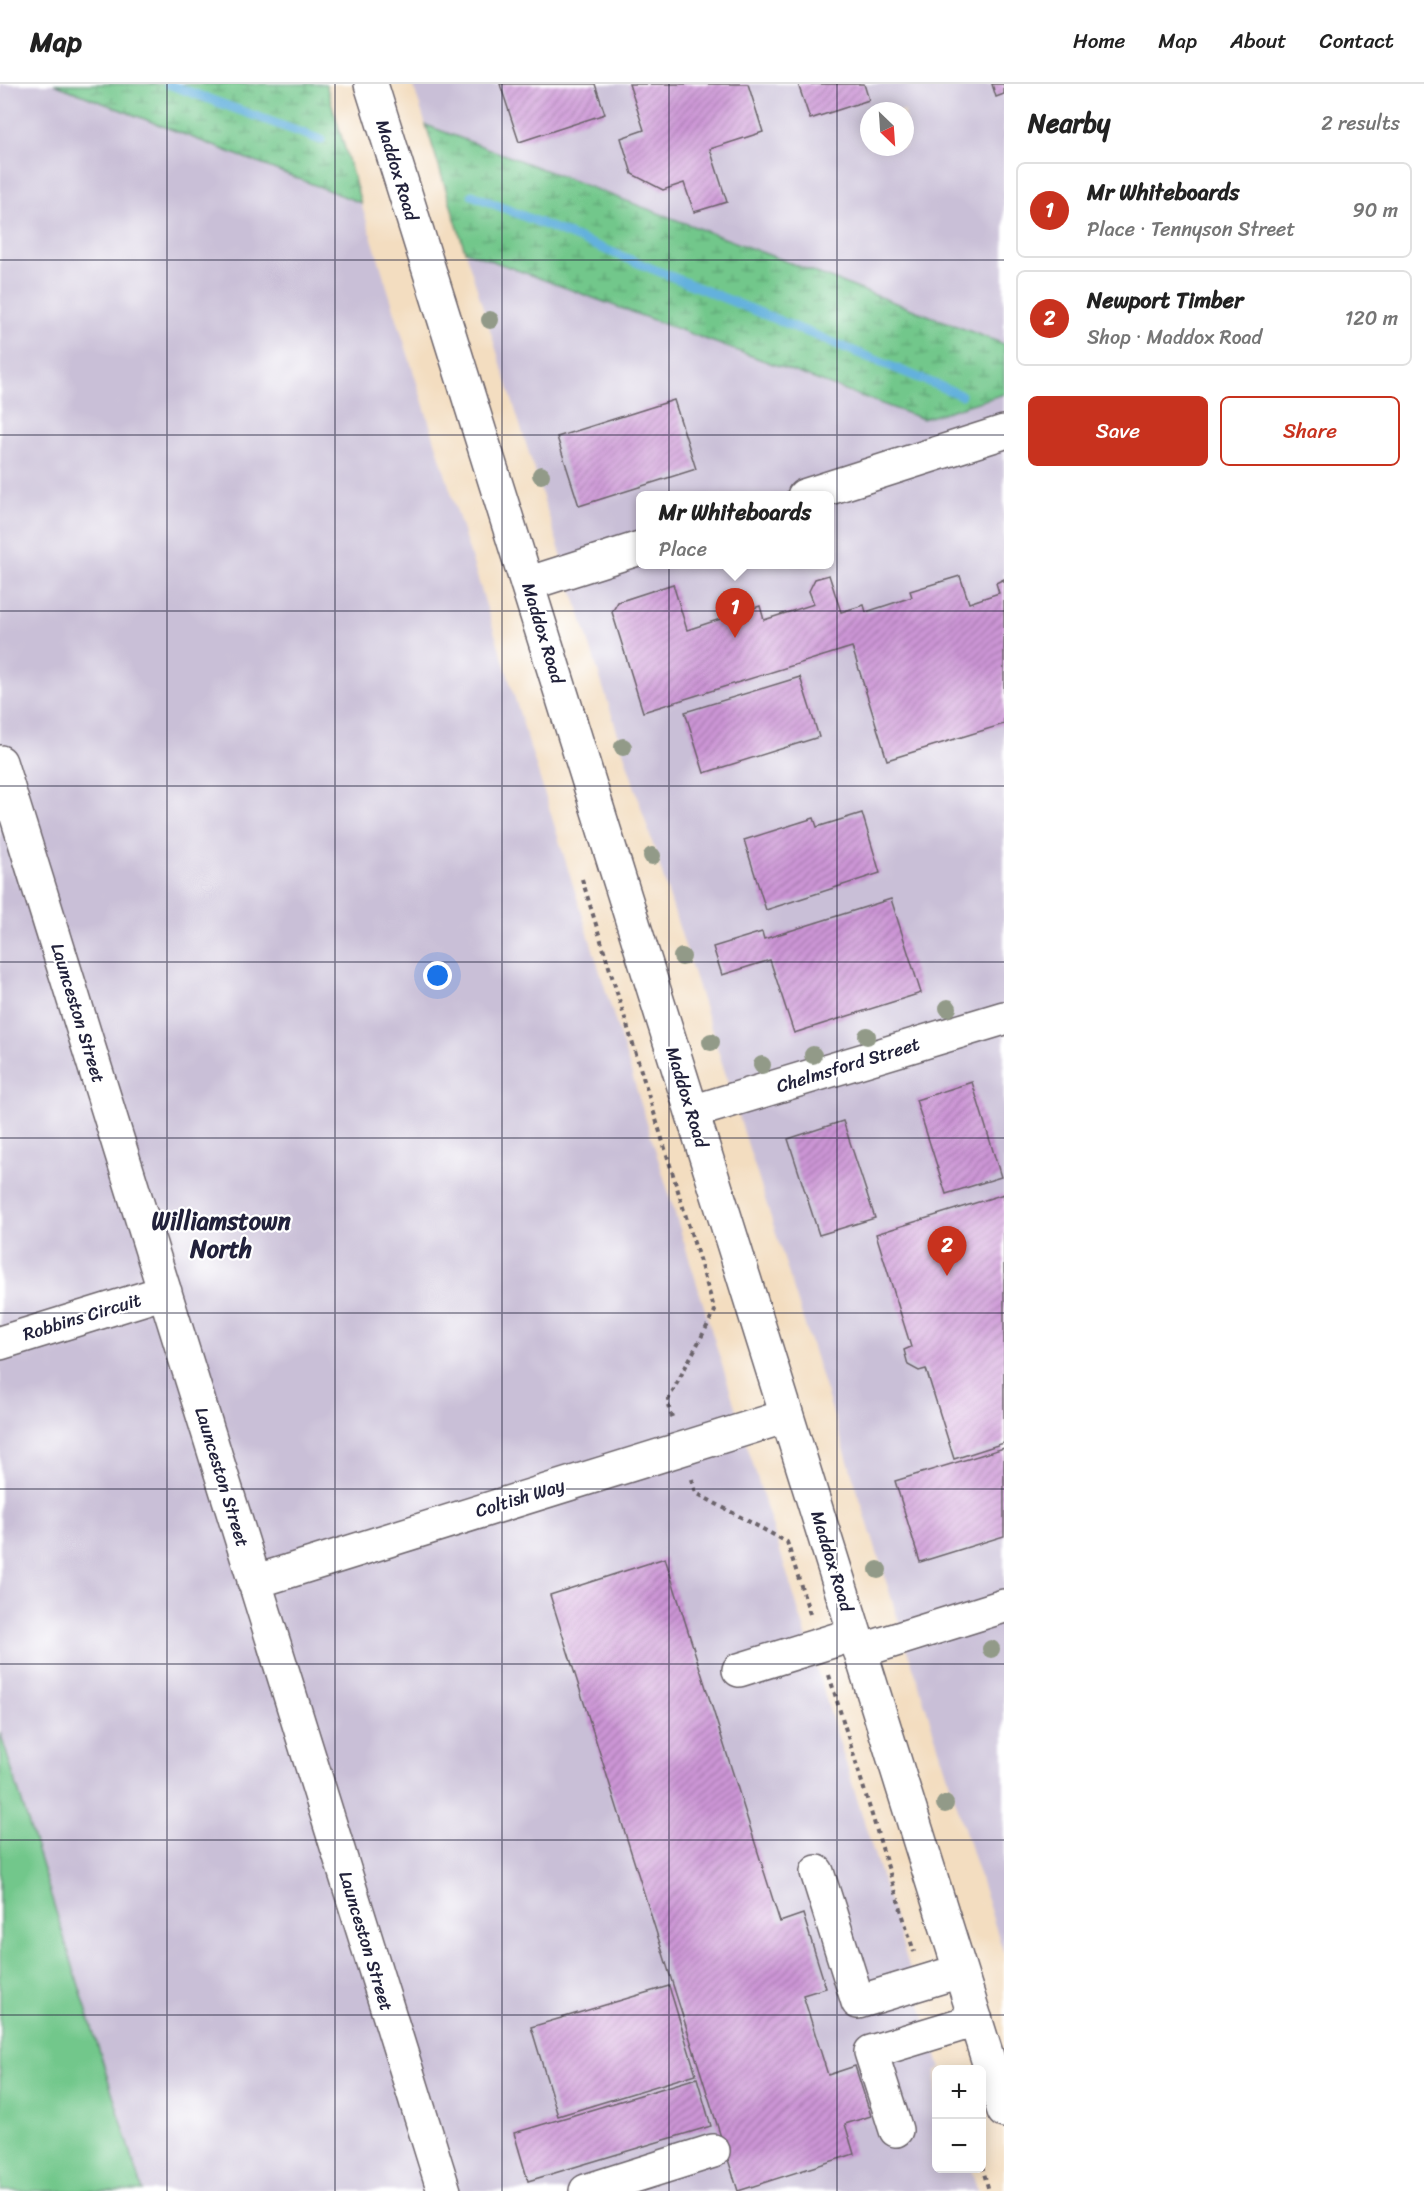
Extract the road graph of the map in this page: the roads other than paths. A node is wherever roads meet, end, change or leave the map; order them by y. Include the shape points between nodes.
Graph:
1 (370, 84) edge
2 (1004, 432) edge
3 (817, 491) edge
4 (636, 549) edge
5 (527, 584) junction
6 (0, 762) edge
7 (1004, 1018) edge
8 (692, 1112) junction
9 (165, 1292) junction
10 (0, 1343) edge
11 (787, 1416) junction
12 (254, 1582) junction
13 (1004, 1606) edge
14 (858, 1642) junction
15 (739, 1670) dead end
16 (817, 1872) dead end
17 (960, 1971) junction
18 (976, 2020) junction
19 (1004, 2110) edge
20 (896, 2130) dead end
21 (713, 2151) dead end
22 (444, 2191) edge
23 (586, 2191) edge

1 - 5 street, Maddox Road
2 - 3 street
4 - 5 street
5 - 8 street, Maddox Road
6 - 9 street, Launceston Street
7 - 8 street, Chelmsford Street
8 - 11 street, Maddox Road
9 - 10 street, Robbins Circuit
9 - 12 street, Launceston Street
11 - 12 street, Coltish Way
11 - 14 street, Maddox Road
12 - 22 street, Launceston Street
13 - 14 street
14 - 15 street via 819,1645
14 - 17 street, Maddox Road
16 - 17 street via 858,2002
17 - 18 street, Maddox Road
18 - 19 street, Maddox Road
18 - 20 street via 871,2052
21 - 23 street

